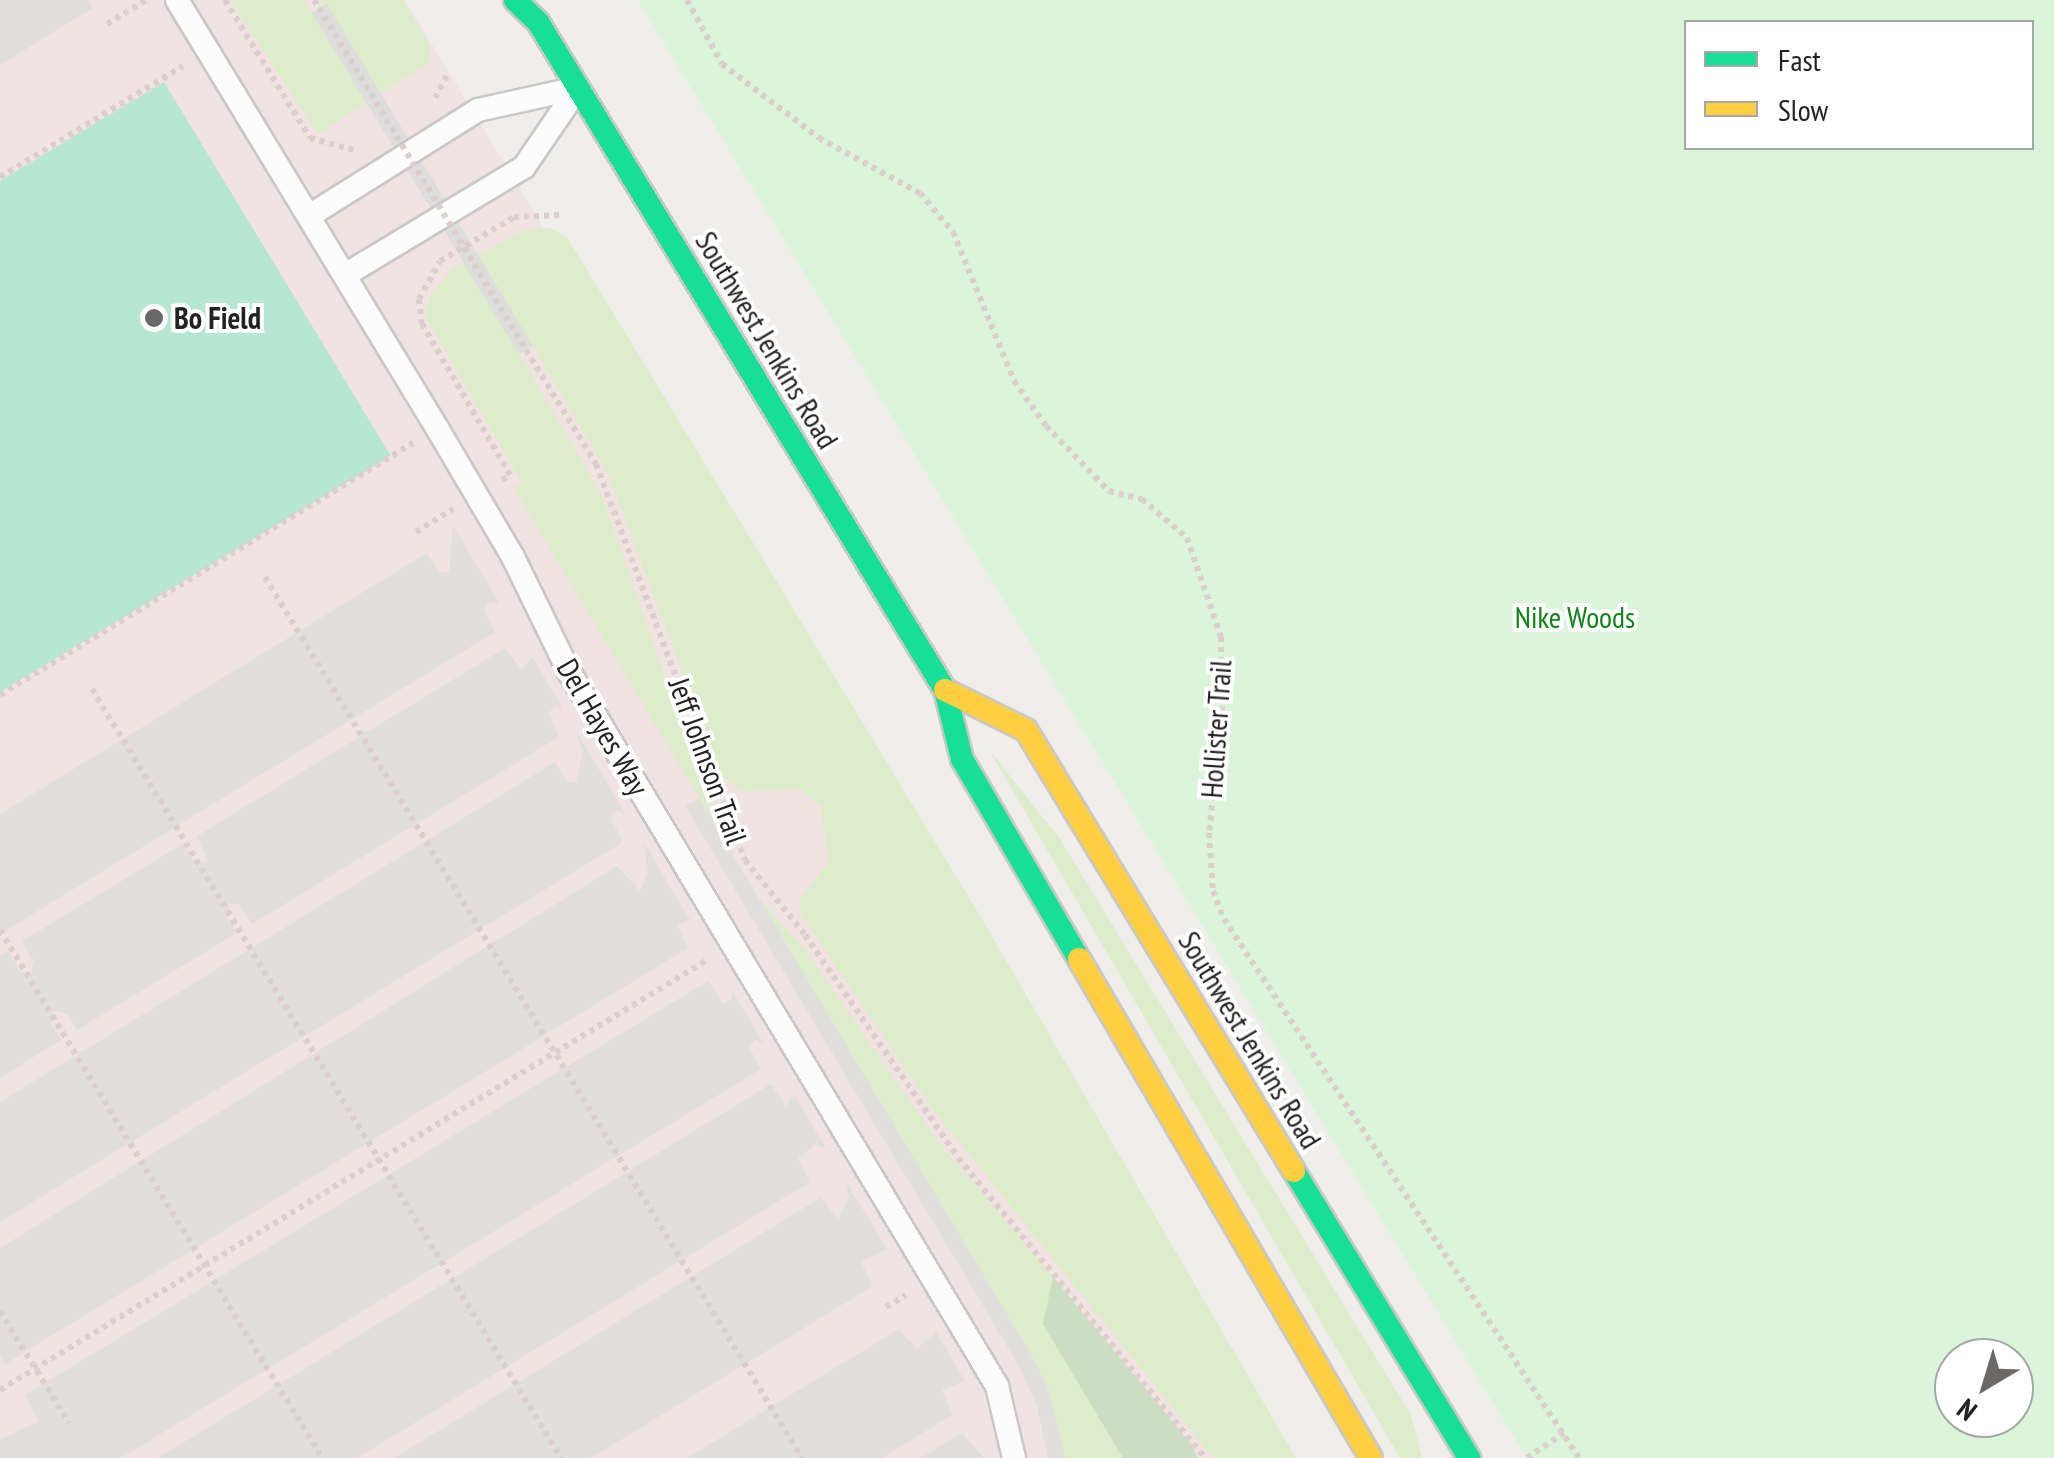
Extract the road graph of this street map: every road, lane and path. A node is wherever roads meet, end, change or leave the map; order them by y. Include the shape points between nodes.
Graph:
1 (146, 0) edge
2 (178, 0) edge
3 (225, 0) edge
4 (314, 0) edge
5 (516, 0) edge
6 (688, 0) edge
7 (539, 11) edge
8 (107, 24) dead end
9 (178, 69) dead end
10 (448, 74) dead end
11 (578, 88) junction
12 (430, 103) dead end
13 (409, 121) dead end
14 (383, 135) dead end
15 (370, 144) dead end
16 (0, 177) edge
17 (564, 214) dead end
18 (308, 216) junction
19 (345, 275) junction
20 (407, 446) dead end
21 (510, 475) dead end
22 (265, 577) dead end
23 (92, 688) dead end
24 (945, 690) junction
25 (0, 695) edge
26 (0, 930) edge
27 (731, 946) junction
28 (555, 1053) junction
29 (380, 1160) junction
30 (205, 1266) junction
31 (0, 1310) edge
32 (36, 1368) junction
33 (0, 1390) edge
34 (69, 1423) dead end
35 (1564, 1433) junction
36 (322, 1458) edge
37 (562, 1458) edge
38 (802, 1458) edge
39 (1014, 1458) edge
40 (1204, 1458) edge
41 (1371, 1458) edge
42 (1470, 1458) edge
43 (1526, 1458) edge
44 (1580, 1458) edge

1 - 8 path
2 - 18 lane, Del Hayes Way
3 - 15 path via 310,138 329,148
4 - 40 path, Jeff Johnson Trail, bridge via 596,464 745,860 805,935 958,1158
5 - 7 main road, Southwest Jenkins Road
6 - 35 path, Hollister Trail via 722,64 819,138 920,193 953,232 1014,381 1046,426 1110,491 1142,500 1187,538 1221,636 1222,706 1209,833 1224,919
7 - 11 main road, Southwest Jenkins Road
9 - 16 path
10 - 12 path
11 - 18 lane via 478,110
11 - 19 lane via 524,167
11 - 24 main road, Southwest Jenkins Road
13 - 14 path
17 - 21 path via 539,212 499,226 440,261 418,300 422,324
18 - 19 lane, Del Hayes Way
19 - 27 lane, Del Hayes Way
20 - 25 path
22 - 28 path
23 - 29 path
24 - 41 main road, Southwest Jenkins Road via 962,759
24 - 42 main road, Southwest Jenkins Road via 1026,730
26 - 30 path
27 - 28 path
27 - 39 lane, Del Hayes Way via 997,1386
28 - 29 path
28 - 38 path
29 - 30 path
29 - 37 path
30 - 32 path
30 - 36 path
31 - 32 path
32 - 33 path
32 - 34 path
35 - 43 path
35 - 44 path, Hollister Trail

